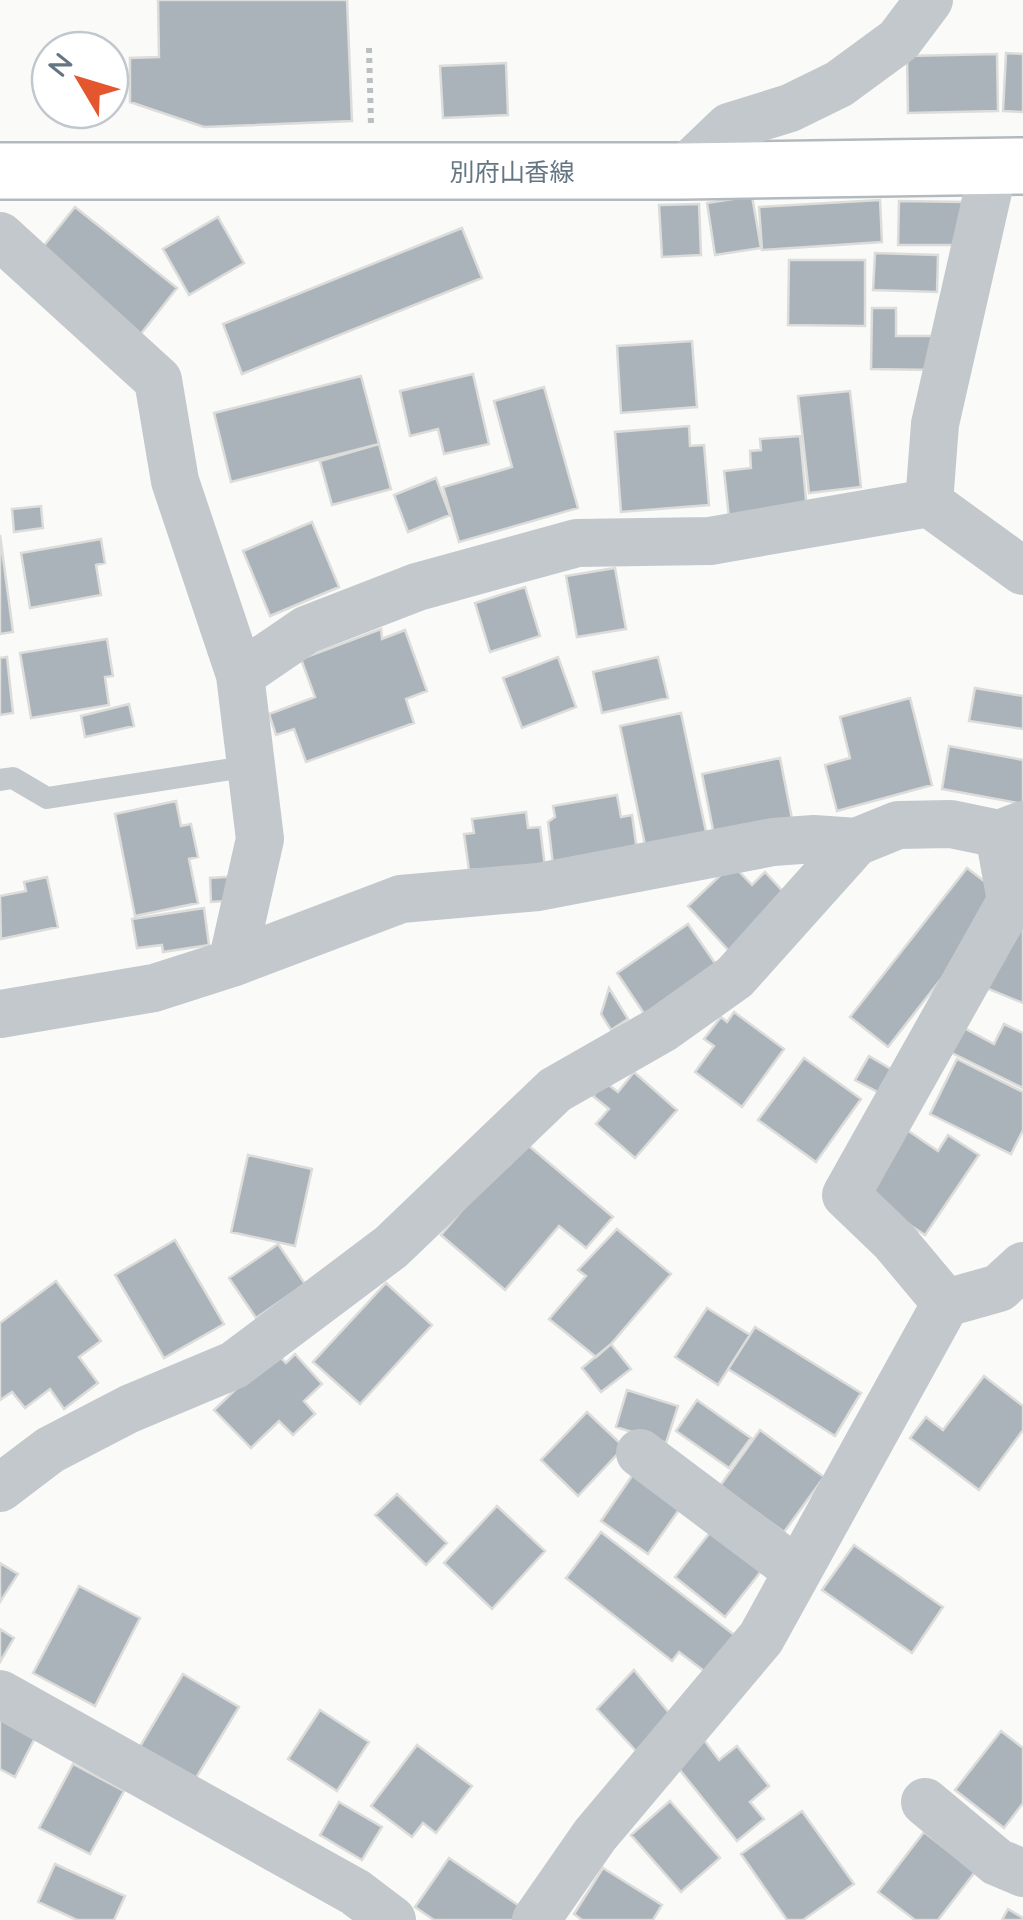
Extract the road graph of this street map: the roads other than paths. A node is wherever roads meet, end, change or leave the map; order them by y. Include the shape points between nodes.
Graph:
1 (929, 0) edge
2 (1008, 165) edge
3 (683, 171) junction
4 (0, 172) edge
5 (0, 236) edge
6 (929, 503) junction
7 (1023, 571) edge
8 (240, 676) junction
9 (251, 766) junction
10 (0, 780) edge
11 (1011, 830) edge
12 (856, 842) junction
13 (232, 963) junction
14 (0, 1014) edge
15 (1023, 1266) edge
16 (946, 1303) junction
17 (640, 1453) dead end
18 (0, 1488) edge
19 (796, 1570) junction
20 (0, 1694) edge
21 (925, 1802) dead end
22 (1023, 1874) edge
23 (392, 1920) edge
24 (536, 1920) edge

1 - 3 street via 899,40 839,84 729,127
2 - 3 main road, 別府山香線
2 - 6 street via 934,424
3 - 4 main road, 別府山香線
5 - 8 street via 158,380 175,481
6 - 7 street
6 - 8 street via 710,540 577,543 416,587 306,630
8 - 9 street
9 - 10 lane via 47,798 13,778
9 - 13 street via 260,839
11 - 12 street via 898,825
11 - 16 street via 1011,901 846,1194
12 - 13 street via 774,842 538,887 401,899
12 - 18 street via 735,977 662,1029 554,1090 391,1247 248,1355 50,1450
13 - 14 street via 154,988
15 - 16 street via 999,1288
16 - 19 street
17 - 19 street
19 - 24 street via 761,1638 595,1834
20 - 23 street via 355,1892
21 - 22 street via 998,1862

